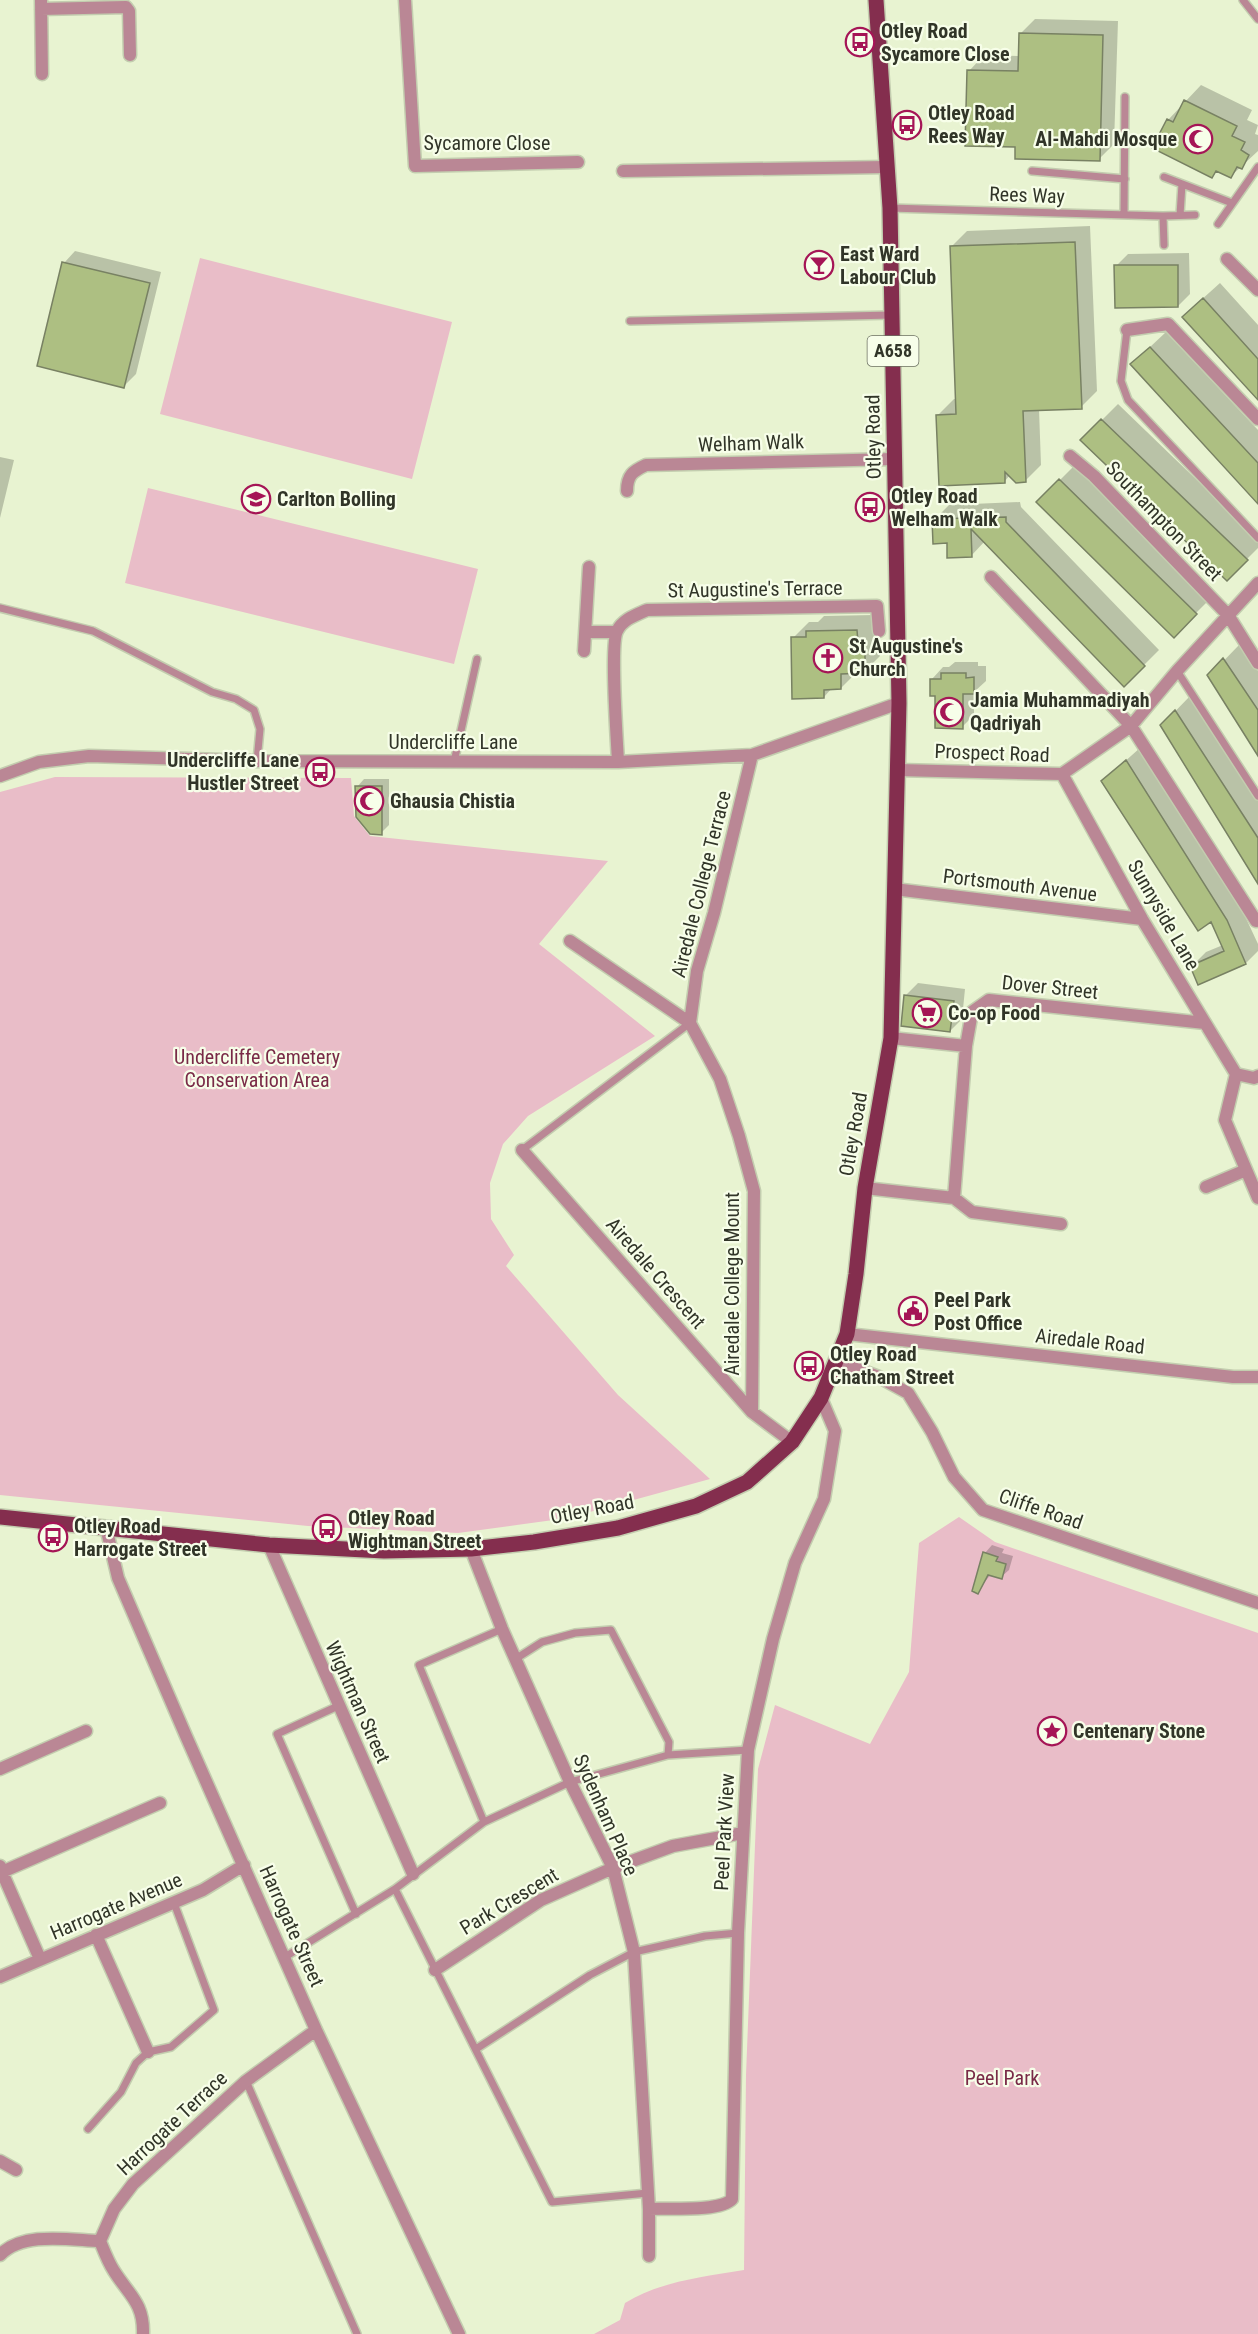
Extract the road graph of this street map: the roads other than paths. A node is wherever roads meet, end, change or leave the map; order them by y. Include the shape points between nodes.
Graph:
1 (405, 0) edge
2 (876, 0) edge
3 (1244, 0) edge
4 (126, 4) edge
5 (41, 5) edge
6 (1258, 19) edge
7 (130, 55) dead end
8 (42, 74) dead end
9 (1125, 97) dead end
10 (578, 162) dead end
11 (1258, 166) edge
12 (886, 167) junction
13 (623, 171) dead end
14 (1032, 171) dead end
15 (1164, 177) dead end
16 (1125, 178) junction
17 (1182, 184) junction
18 (1232, 203) junction
19 (890, 208) junction
20 (1196, 214) dead end
21 (1124, 215) junction
22 (1180, 215) junction
23 (1163, 216) junction
24 (1218, 224) dead end
25 (1164, 245) dead end
26 (1227, 259) dead end
27 (1258, 290) edge
28 (892, 315) junction
29 (630, 321) dead end
30 (1127, 330) joint
31 (1258, 419) edge
32 (1070, 456) dead end
33 (894, 459) junction
34 (627, 491) dead end
35 (1258, 538) edge
36 (589, 567) dead end
37 (991, 577) dead end
38 (1258, 583) edge
39 (0, 608) edge
40 (1228, 615) junction
41 (879, 631) dead end
42 (586, 632) junction
43 (616, 632) junction
44 (584, 651) dead end
45 (477, 660) dead end
46 (1258, 663) edge
47 (1177, 671) junction
48 (900, 703) junction
49 (1131, 726) junction
50 (752, 755) junction
51 (257, 761) junction
52 (454, 762) junction
53 (618, 762) junction
54 (898, 770) junction
55 (1062, 774) junction
56 (0, 776) edge
57 (1258, 796) edge
58 (894, 889) junction
59 (1142, 919) junction
60 (1256, 921) dead end
61 (570, 941) dead end
62 (690, 1023) junction
63 (1205, 1023) junction
64 (891, 1038) junction
65 (966, 1046) junction
66 (1236, 1074) junction
67 (1258, 1076) edge
68 (522, 1150) joint
69 (1246, 1170) junction
70 (1206, 1187) dead end
71 (865, 1188) junction
72 (954, 1198) junction
73 (1258, 1198) edge
74 (1061, 1224) dead end
75 (847, 1334) junction
76 (837, 1360) junction
77 (1258, 1377) edge
78 (821, 1398) junction
79 (752, 1412) junction
80 (792, 1442) junction
81 (0, 1517) edge
82 (106, 1527) junction
83 (269, 1545) junction
84 (471, 1549) junction
85 (1258, 1603) edge
86 (502, 1629) junction
87 (516, 1658) junction
88 (338, 1706) junction
89 (86, 1731) dead end
90 (748, 1750) junction
91 (668, 1755) junction
92 (0, 1769) edge
93 (570, 1782) junction
94 (160, 1803) dead end
95 (484, 1822) junction
96 (743, 1833) junction
97 (244, 1865) junction
98 (613, 1868) junction
99 (1, 1869) edge
100 (413, 1874) junction
101 (395, 1889) junction
102 (174, 1903) junction
103 (356, 1914) junction
104 (738, 1934) junction
105 (96, 1935) junction
106 (634, 1952) junction
107 (285, 1958) junction
108 (40, 1959) junction
109 (435, 1970) junction
110 (0, 1977) edge
111 (316, 2030) junction
112 (476, 2049) junction
113 (148, 2052) junction
114 (246, 2081) junction
115 (88, 2129) dead end
116 (0, 2160) edge
117 (16, 2170) dead end
118 (648, 2193) junction
119 (649, 2209) junction
120 (100, 2241) junction
121 (0, 2255) edge
122 (649, 2256) dead end
123 (143, 2334) edge
124 (357, 2334) edge
125 (459, 2334) edge

1 - 10 street, Sycamore Close via 415,166
2 - 12 main road, Otley Road / A658
3 - 6 lane
4 - 5 street
4 - 7 street
5 - 8 street
9 - 16 lane
11 - 18 lane
12 - 13 street
12 - 19 main road, Otley Road / A658
14 - 16 lane
15 - 17 lane
16 - 21 lane
17 - 18 lane
17 - 22 lane
18 - 24 lane
19 - 21 lane, Rees Way
19 - 28 main road, Otley Road / A658
20 - 22 lane, Rees Way
21 - 23 lane, Rees Way
22 - 23 lane, Rees Way
23 - 25 lane
26 - 27 street
28 - 29 lane
28 - 33 main road, Otley Road / A658
30 - 31 street via 1168,324
30 - 35 lane via 1122,381 1128,400
32 - 40 street, Southampton Street
33 - 34 street, Welham Walk via 646,465 632,471
33 - 48 main road, Otley Road / A658
36 - 42 street
37 - 49 street
38 - 40 street, Prospect Road
39 - 51 lane via 93,631 212,692 236,699 254,710 261,729
40 - 46 street, Southampton Street
40 - 47 street, Prospect Road
41 - 43 street, St Augustine's Terrace via 877,606 647,610 628,618
42 - 43 street
42 - 44 street
43 - 53 street
45 - 52 lane
47 - 49 street, Prospect Road
47 - 57 lane
48 - 50 street, Undercliffe Lane
48 - 54 main road, Otley Road / A658
49 - 55 street, Prospect Road
49 - 60 street
50 - 53 street, Undercliffe Lane
50 - 62 street, Airedale College Terrace via 697,971
51 - 52 street, Undercliffe Lane
51 - 56 street, Undercliffe Lane via 89,756 39,762
52 - 53 street, Undercliffe Lane
54 - 55 street, Prospect Road
54 - 58 main road, Otley Road / A658
55 - 59 street, Sunnyside Lane
58 - 59 street, Portsmouth Avenue
58 - 64 main road, Otley Road / A658
59 - 63 street, Sunnyside Lane
61 - 62 street
62 - 68 lane
62 - 79 street, Airedale College Mount via 720,1079 754,1191
63 - 65 street, Dover Street via 989,1000 972,1012
63 - 66 street, Sunnyside Lane
64 - 65 street
64 - 71 main road, Otley Road / A658
65 - 72 street, Dover Street
66 - 67 street
66 - 69 street via 1226,1120
68 - 79 street, Airedale Crescent
69 - 70 street
69 - 73 street
71 - 72 street
71 - 75 main road, Otley Road / A658
72 - 74 street via 972,1212
75 - 76 main road, Otley Road / A658
75 - 77 street, Airedale Road
76 - 78 main road, Otley Road / A658
76 - 85 street, Cliffe Road via 908,1393 954,1477 983,1510
78 - 80 main road, Otley Road / A658
78 - 90 street, Peel Park View via 835,1431 824,1499 795,1563
79 - 80 street, Airedale Crescent
80 - 84 main road, Otley Road / A658 via 747,1482 696,1506 618,1528
81 - 82 main road, Otley Road / A658
82 - 83 main road, Otley Road / A658
82 - 97 street, Harrogate Street via 118,1578
83 - 84 main road, Otley Road / A658 via 384,1551
83 - 88 street, Wightman Street
84 - 86 street, Sydenham Place
86 - 87 street, Sydenham Place
86 - 95 lane via 419,1665
87 - 91 lane via 542,1642 575,1633 611,1630 669,1742
87 - 93 street, Sydenham Place
88 - 100 street, Wightman Street
88 - 103 lane via 277,1734
89 - 92 street
90 - 91 lane
90 - 96 street, Peel Park View
91 - 93 lane
93 - 95 lane
93 - 98 street, Sydenham Place
94 - 99 street
95 - 100 lane
96 - 98 street, Park Crescent via 673,1846
96 - 104 street, Peel Park View
97 - 102 street, Harrogate Avenue
97 - 107 street, Harrogate Street
98 - 106 street, Sydenham Place
98 - 109 street, Park Crescent via 541,1900
99 - 108 street
100 - 101 lane
101 - 103 lane
101 - 109 lane
102 - 105 street, Harrogate Avenue
102 - 113 lane via 214,2010 171,2046
103 - 107 lane
104 - 106 lane via 705,1936
104 - 119 street, Peel Park View via 732,2199 708,2207
105 - 108 street, Harrogate Avenue
105 - 113 street
106 - 112 lane
106 - 118 street, Sydenham Place
107 - 111 street, Harrogate Street
108 - 110 street, Harrogate Avenue
109 - 112 lane
111 - 114 street, Harrogate Terrace
111 - 125 street, Harrogate Street
112 - 118 lane via 552,2202
113 - 115 lane
114 - 120 street, Harrogate Terrace via 133,2184 114,2209
114 - 124 lane
116 - 117 street
118 - 119 street, Sydenham Place
119 - 122 street, Sydenham Place
120 - 121 street via 20,2242
120 - 123 street via 114,2271 134,2296 141,2312

